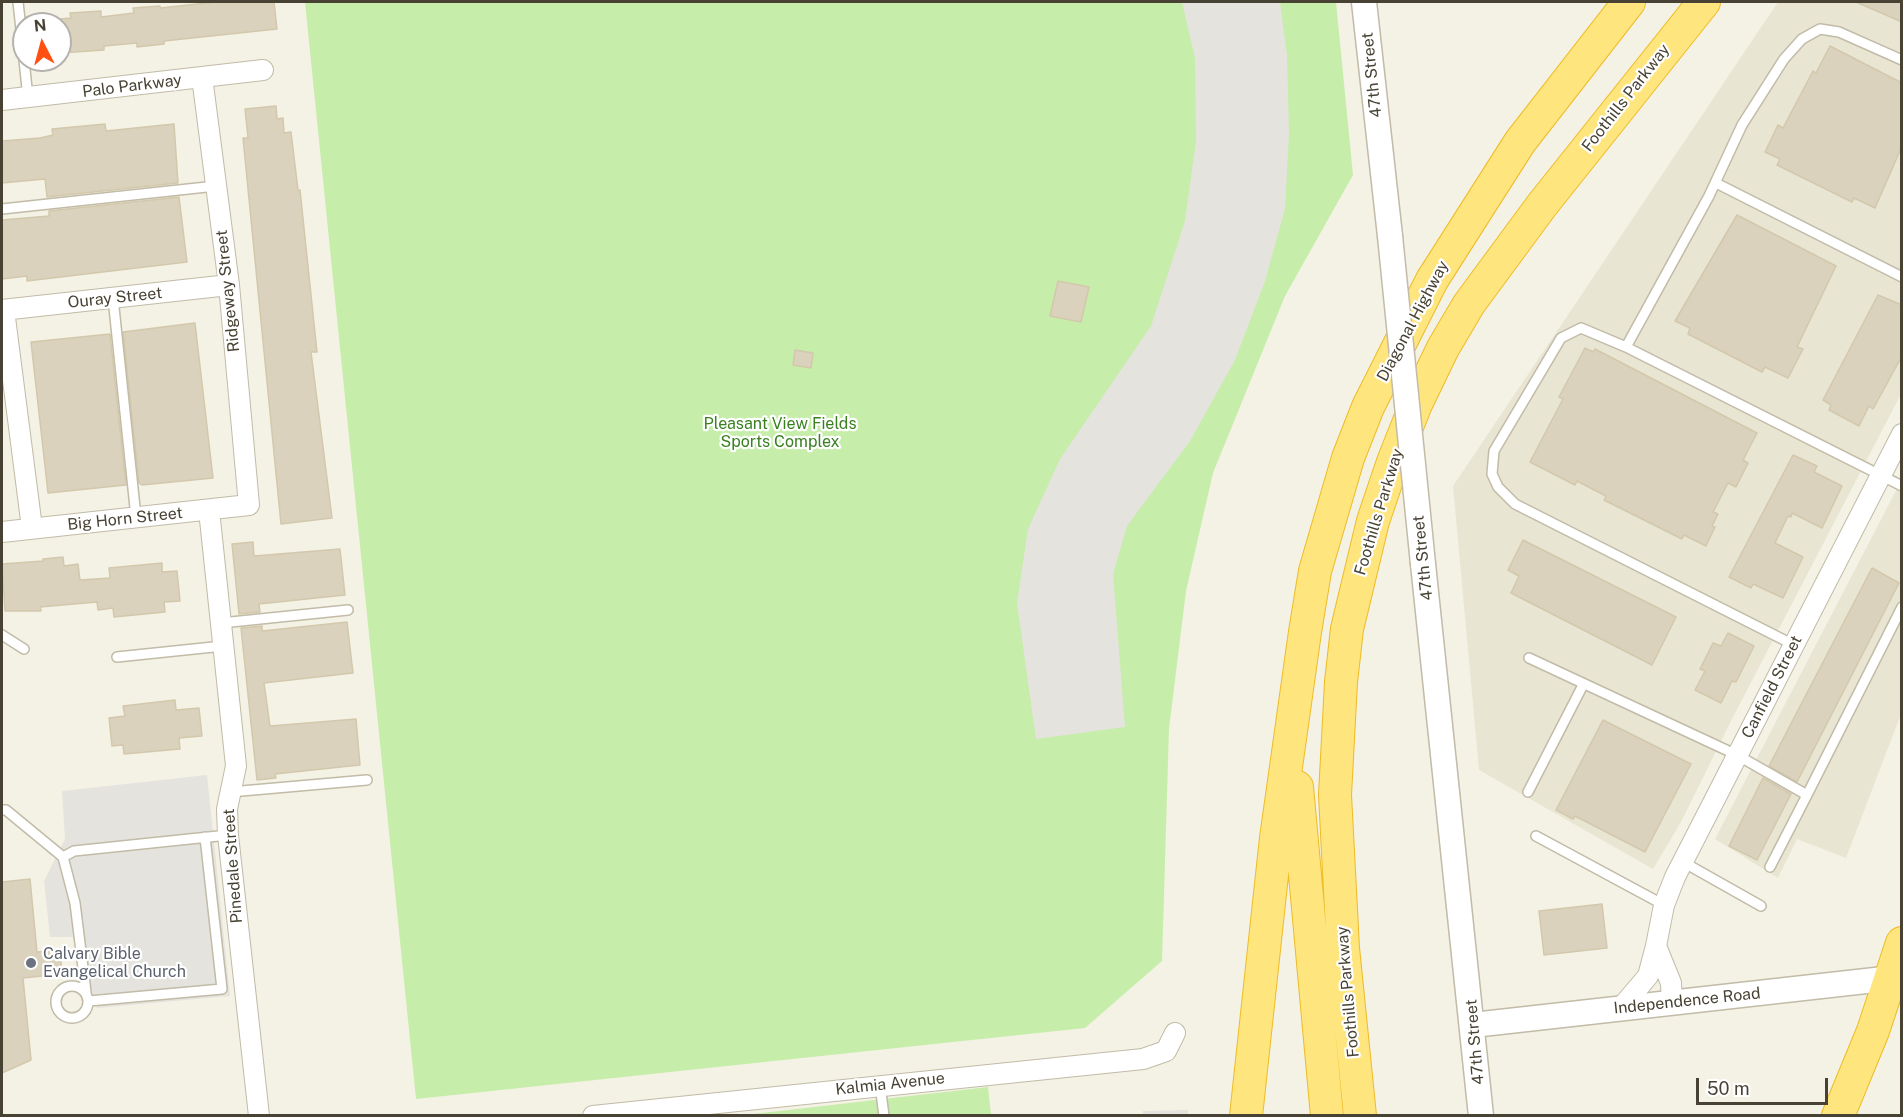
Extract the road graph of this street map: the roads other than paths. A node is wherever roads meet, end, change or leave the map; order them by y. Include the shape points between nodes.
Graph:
1 (1364, 2) edge
2 (1629, 2) edge
3 (1704, 2) edge
4 (1902, 60) edge
5 (263, 70) dead end
6 (25, 72) edge
7 (202, 77) junction
8 (28, 98) junction
9 (2, 100) edge
10 (1716, 183) junction
11 (216, 186) junction
12 (2, 209) edge
13 (1902, 277) edge
14 (229, 285) junction
15 (113, 298) junction
16 (3, 310) edge
17 (1626, 347) junction
18 (1902, 434) edge
19 (1880, 475) junction
20 (1902, 486) edge
21 (249, 505) joint
22 (209, 510) junction
23 (136, 517) junction
24 (32, 528) junction
25 (2, 532) edge
26 (1902, 607) edge
27 (348, 610) dead end
28 (221, 623) junction
29 (2, 635) edge
30 (1794, 645) junction
31 (223, 646) junction
32 (24, 649) dead end
33 (117, 657) dead end
34 (1528, 658) dead end
35 (1583, 685) junction
36 (1297, 687) junction
37 (1737, 755) junction
38 (367, 780) dead end
39 (230, 792) junction
40 (1528, 792) dead end
41 (1807, 795) junction
42 (2, 810) edge
43 (228, 834) junction
44 (1536, 836) dead end
45 (205, 837) junction
46 (63, 857) junction
47 (1683, 862) junction
48 (1770, 867) dead end
49 (1664, 905) junction
50 (1761, 906) dead end
51 (1902, 943) edge
52 (1656, 946) junction
53 (1896, 977) edge
54 (244, 986) junction
55 (222, 989) junction
56 (86, 992) junction
57 (89, 1002) junction
58 (1672, 1003) junction
59 (1620, 1009) junction
60 (1473, 1025) junction
61 (1174, 1033) dead end
62 (880, 1085) junction
63 (259, 1116) edge
64 (593, 1116) edge
65 (884, 1116) edge
66 (1246, 1116) edge
67 (1327, 1116) edge
68 (1360, 1116) edge
69 (1481, 1116) edge
70 (1838, 1116) edge

1 - 60 street, 47th Street, bridge
2 - 36 highway, Diagonal Highway via 1520,142 1432,280 1368,407 1323,542
3 - 68 highway, Foothills Parkway via 1542,205 1469,304 1416,404 1374,521 1347,629 1335,795 1343,948
4 - 10 lane via 1839,32 1820,30 1802,39 1784,58 1743,125
5 - 7 street, Palo Parkway
6 - 8 lane
7 - 8 street, Palo Parkway
7 - 11 street, Ridgeway Street
8 - 9 street, Palo Parkway
10 - 13 lane
10 - 17 lane
11 - 12 lane
11 - 14 street, Ridgeway Street
14 - 15 street, Ouray Street
14 - 21 street, Ridgeway Street
15 - 16 street, Ouray Street
15 - 23 lane
16 - 24 street
17 - 19 lane
17 - 30 lane via 1581,328 1561,338 1494,451 1492,474 1498,487 1515,504
18 - 19 street, Canfield Street
19 - 20 lane
19 - 30 street, Canfield Street
21 - 22 street, Big Horn Street
22 - 23 street, Big Horn Street
22 - 28 street, Pinedale Street
23 - 24 street, Big Horn Street
24 - 25 street, Big Horn Street
26 - 41 lane
27 - 28 lane
28 - 31 street, Pinedale Street
29 - 32 lane
30 - 37 street, Canfield Street
31 - 33 lane
31 - 39 street, Pinedale Street via 236,766
34 - 35 lane
35 - 37 lane
35 - 40 lane
36 - 66 highway via 1276,838
36 - 67 highway, Foothills Parkway via 1300,831
37 - 41 lane
37 - 47 street, Canfield Street
38 - 39 lane
39 - 43 street, Pinedale Street
41 - 48 lane
42 - 46 lane
43 - 45 lane
43 - 54 street, Pinedale Street
44 - 49 lane
45 - 46 lane via 74,851
45 - 55 lane
46 - 56 lane via 75,903
47 - 49 street, Canfield Street
47 - 50 lane
49 - 52 street, Canfield Street
51 - 53 highway
52 - 58 street via 1671,983
52 - 59 street, Canfield Street via 1648,976
53 - 58 street, Independence Road
53 - 70 highway
54 - 55 lane
54 - 63 street, Pinedale Street
55 - 57 lane
56 - 57 lane
56 - 57 lane via 76,986 65,987 56,997 57,1009 66,1017 77,1017 86,1011
58 - 59 street, Independence Road
59 - 60 street, Independence Road
60 - 69 street, 47th Street
61 - 62 street, Kalmia Avenue via 1166,1051 1143,1059
62 - 64 street, Kalmia Avenue
62 - 65 lane

